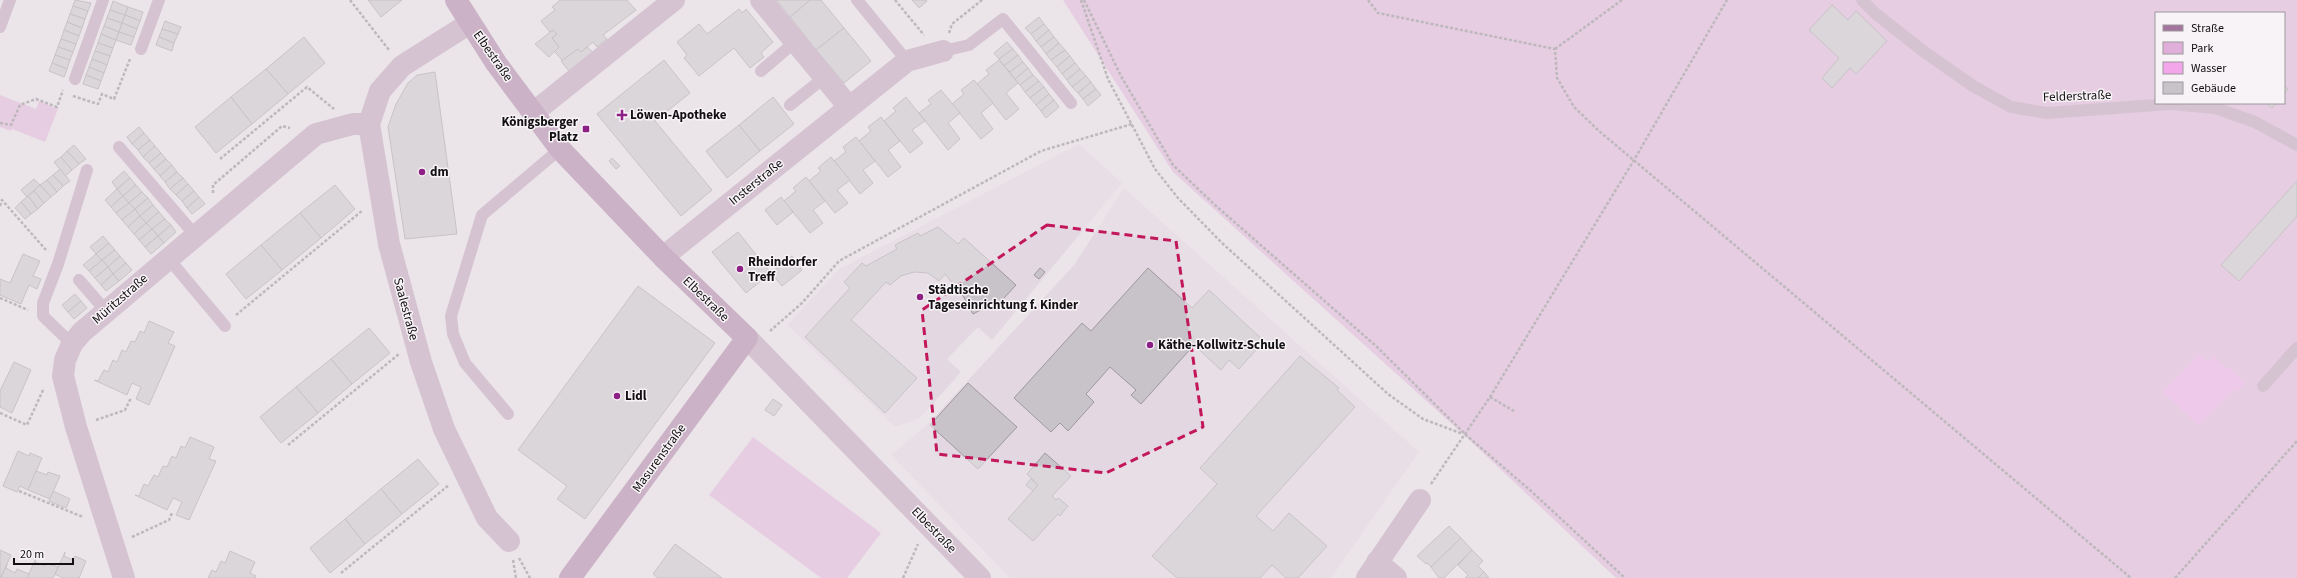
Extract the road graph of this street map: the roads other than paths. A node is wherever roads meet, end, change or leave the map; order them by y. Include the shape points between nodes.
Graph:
1 (10, 0) edge
2 (103, 0) edge
3 (159, 0) edge
4 (674, 0) edge
5 (761, 0) edge
6 (857, 0) edge
7 (1862, 0) edge
8 (464, 8) edge
9 (0, 27) edge
10 (795, 42) junction
11 (141, 49) road end
12 (940, 51) joint
13 (907, 61) junction
14 (761, 71) dead end
15 (825, 77) junction
16 (75, 79) road end
17 (1071, 103) dead end
18 (790, 106) dead end
19 (849, 106) junction
20 (533, 113) junction
21 (361, 124) junction
22 (2297, 145) edge
23 (119, 147) dead end
24 (560, 149) junction
25 (87, 170) dead end
26 (195, 235) junction
27 (663, 257) junction
28 (168, 258) junction
29 (79, 280) dead end
30 (106, 311) junction
31 (224, 326) road end
32 (751, 341) junction
33 (72, 344) junction
34 (2297, 348) edge
35 (2263, 386) dead end
36 (508, 414) dead end
37 (1420, 500) road end
38 (510, 541) dead end
39 (1372, 570) edge
40 (124, 578) edge
41 (570, 578) edge
42 (980, 578) edge
43 (1396, 578) edge

1 - 9 lane
2 - 16 lane
3 - 11 lane
4 - 20 street
5 - 10 street
6 - 13 lane
7 - 22 lane, Felderstraße via 1929,56 1973,86 2011,107 2047,113 2170,104 2215,108 2256,122
8 - 20 main road, Elbestraße
8 - 21 street, Saalestraße via 402,66 380,91
10 - 14 lane
10 - 15 street
12 - 13 street, Insterstraße
12 - 17 lane via 969,45 1003,19
13 - 19 street, Insterstraße
15 - 18 lane
15 - 19 street
19 - 27 street, Insterstraße
20 - 24 main road, Elbestraße
21 - 26 street, Müritzstraße via 316,134
21 - 38 street, Saalestraße via 414,342 444,429 487,518
23 - 26 lane
24 - 27 main road, Elbestraße
24 - 36 lane via 482,214 451,316 454,334 465,363
25 - 33 lane via 43,303 44,316
26 - 28 street, Müritzstraße
27 - 32 main road, Elbestraße
28 - 30 street, Müritzstraße
28 - 31 lane
29 - 30 lane
30 - 33 street, Müritzstraße
32 - 41 main road, Masurenstraße
32 - 42 street, Elbestraße
33 - 40 street, Müritzstraße via 65,360 63,376 76,427
34 - 35 lane
37 - 39 street
39 - 43 street

